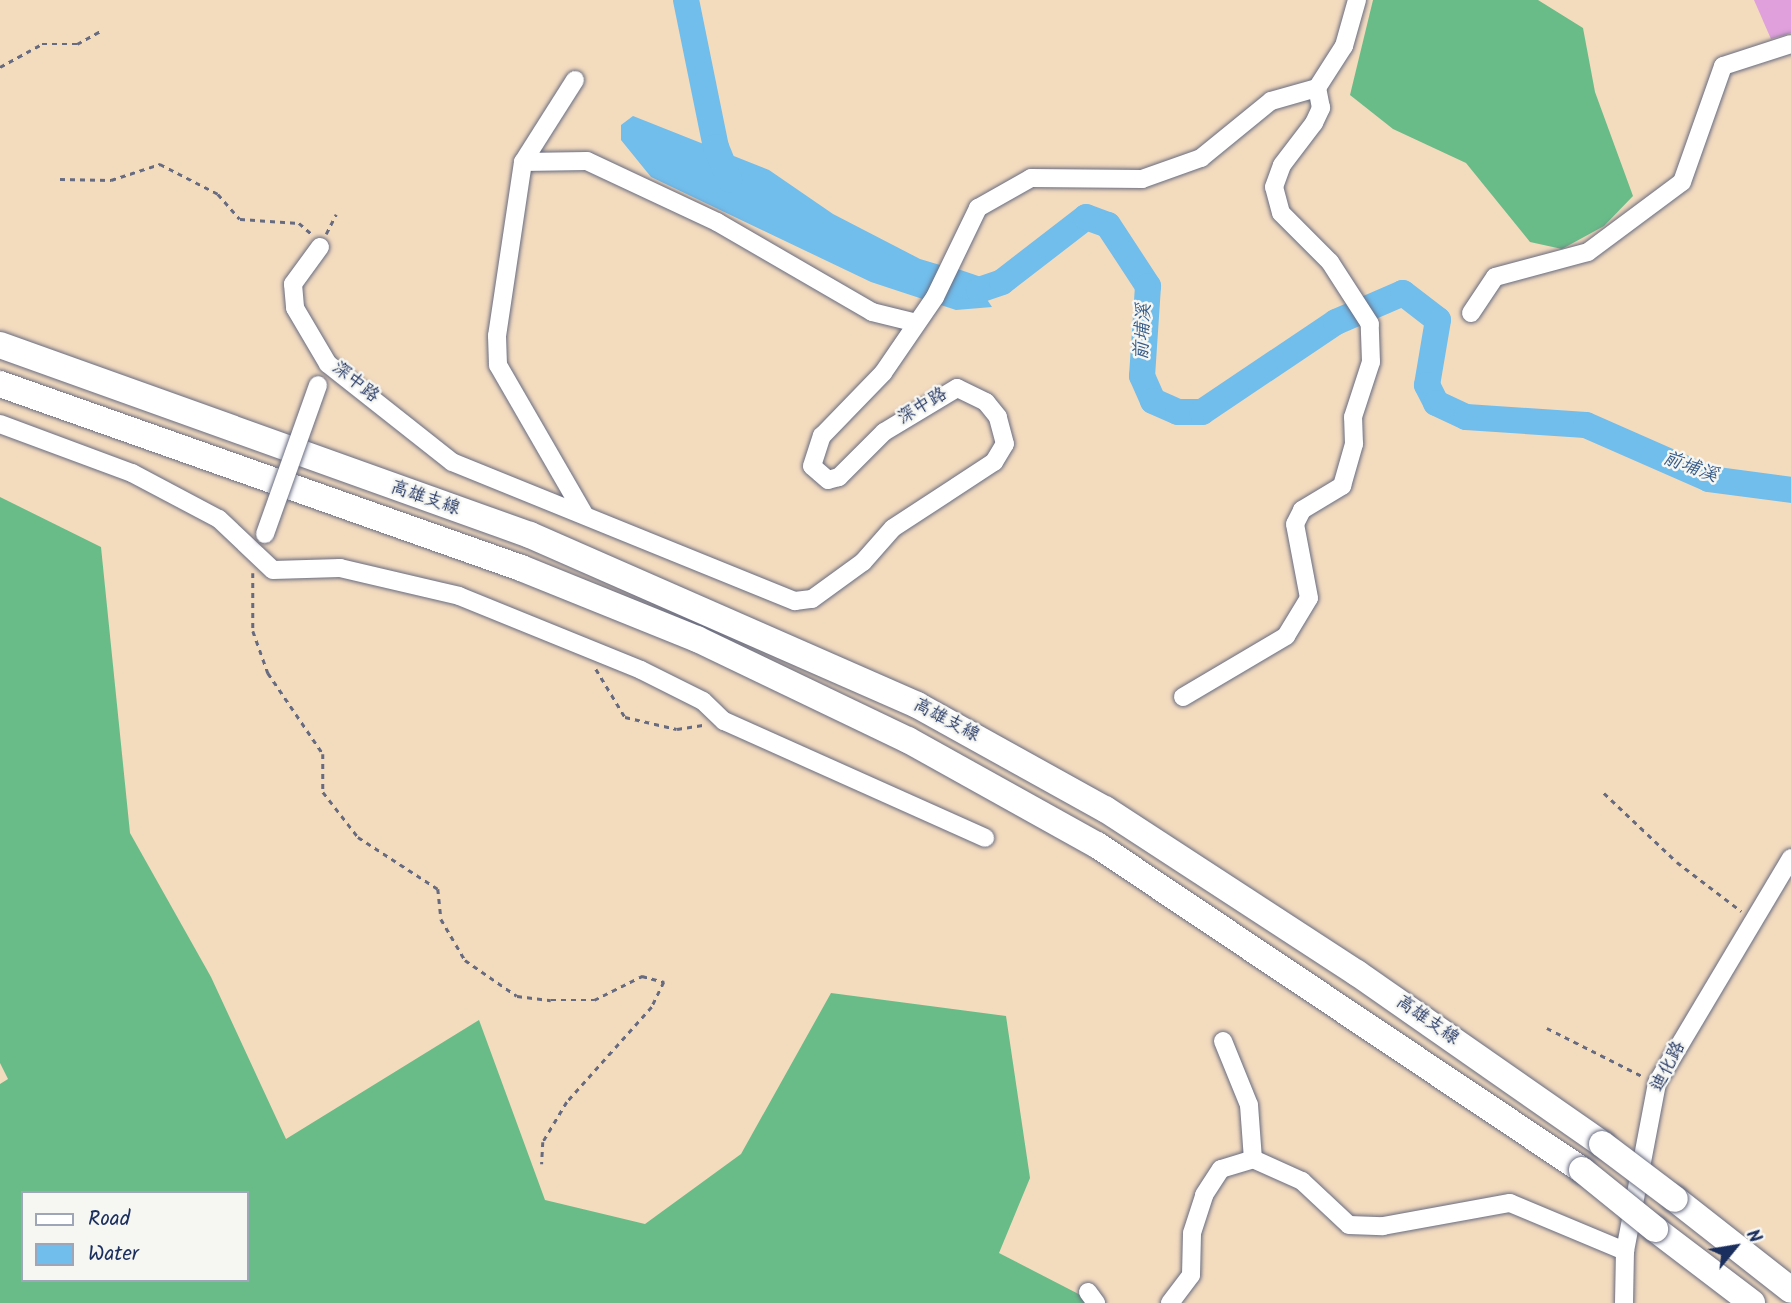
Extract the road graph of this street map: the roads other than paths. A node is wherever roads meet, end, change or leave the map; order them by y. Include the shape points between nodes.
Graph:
1 (1357, 0) edge
2 (1791, 44) edge
3 (575, 80) dead end
4 (1317, 88) junction
5 (523, 162) junction
6 (320, 247) road end
7 (1471, 313) dead end
8 (917, 323) junction
9 (0, 345) edge
10 (328, 364) junction
11 (0, 384) edge
12 (0, 424) edge
13 (584, 514) junction
14 (256, 561) junction
15 (1183, 697) dead end
16 (985, 838) dead end
17 (1791, 858) edge
18 (1223, 1041) dead end
19 (1253, 1160) junction
20 (1625, 1251) junction
21 (1791, 1290) edge
22 (1170, 1303) edge
23 (1625, 1303) edge
24 (1752, 1303) edge

1 - 4 street via 1344,46
2 - 7 street via 1723,66 1682,182 1588,252 1495,277
3 - 5 street
4 - 8 street, 深中路 via 1271,102 1201,158 1164,174 1031,178 1011,186 978,208
4 - 15 street via 1321,108 1282,165 1274,187 1281,214 1353,295 1370,324 1371,362 1353,417 1354,444 1342,486 1302,510 1294,524 1309,598 1286,636
5 - 8 street via 587,161 717,222 872,312
5 - 13 street via 496,336 498,365
6 - 10 street, 深中路 via 293,284 295,308
8 - 13 street, 深中路 via 883,373 822,436 812,466 828,480 839,477 884,432 957,388 986,402 998,417 1004,444 994,462 893,528 863,562 812,599 795,601
9 - 21 highway, 高雄支線, bridge via 530,535 917,705 1105,809 1357,973 1602,1144
10 - 13 street, 深中路 via 452,462
10 - 14 street, bridge
11 - 24 highway, 高雄支線, bridge via 534,573 696,639 908,740 1097,845 1582,1170
12 - 14 street via 132,473 219,519
14 - 16 street via 272,570 340,568 418,581 704,701 724,721
17 - 20 street, 迪化路 via 1657,1083
18 - 19 street via 1249,1105
19 - 20 street via 1303,1181 1349,1225 1383,1226 1510,1203
19 - 22 street via 1221,1169 1204,1195 1192,1233 1191,1275
20 - 23 street, 迪化路

